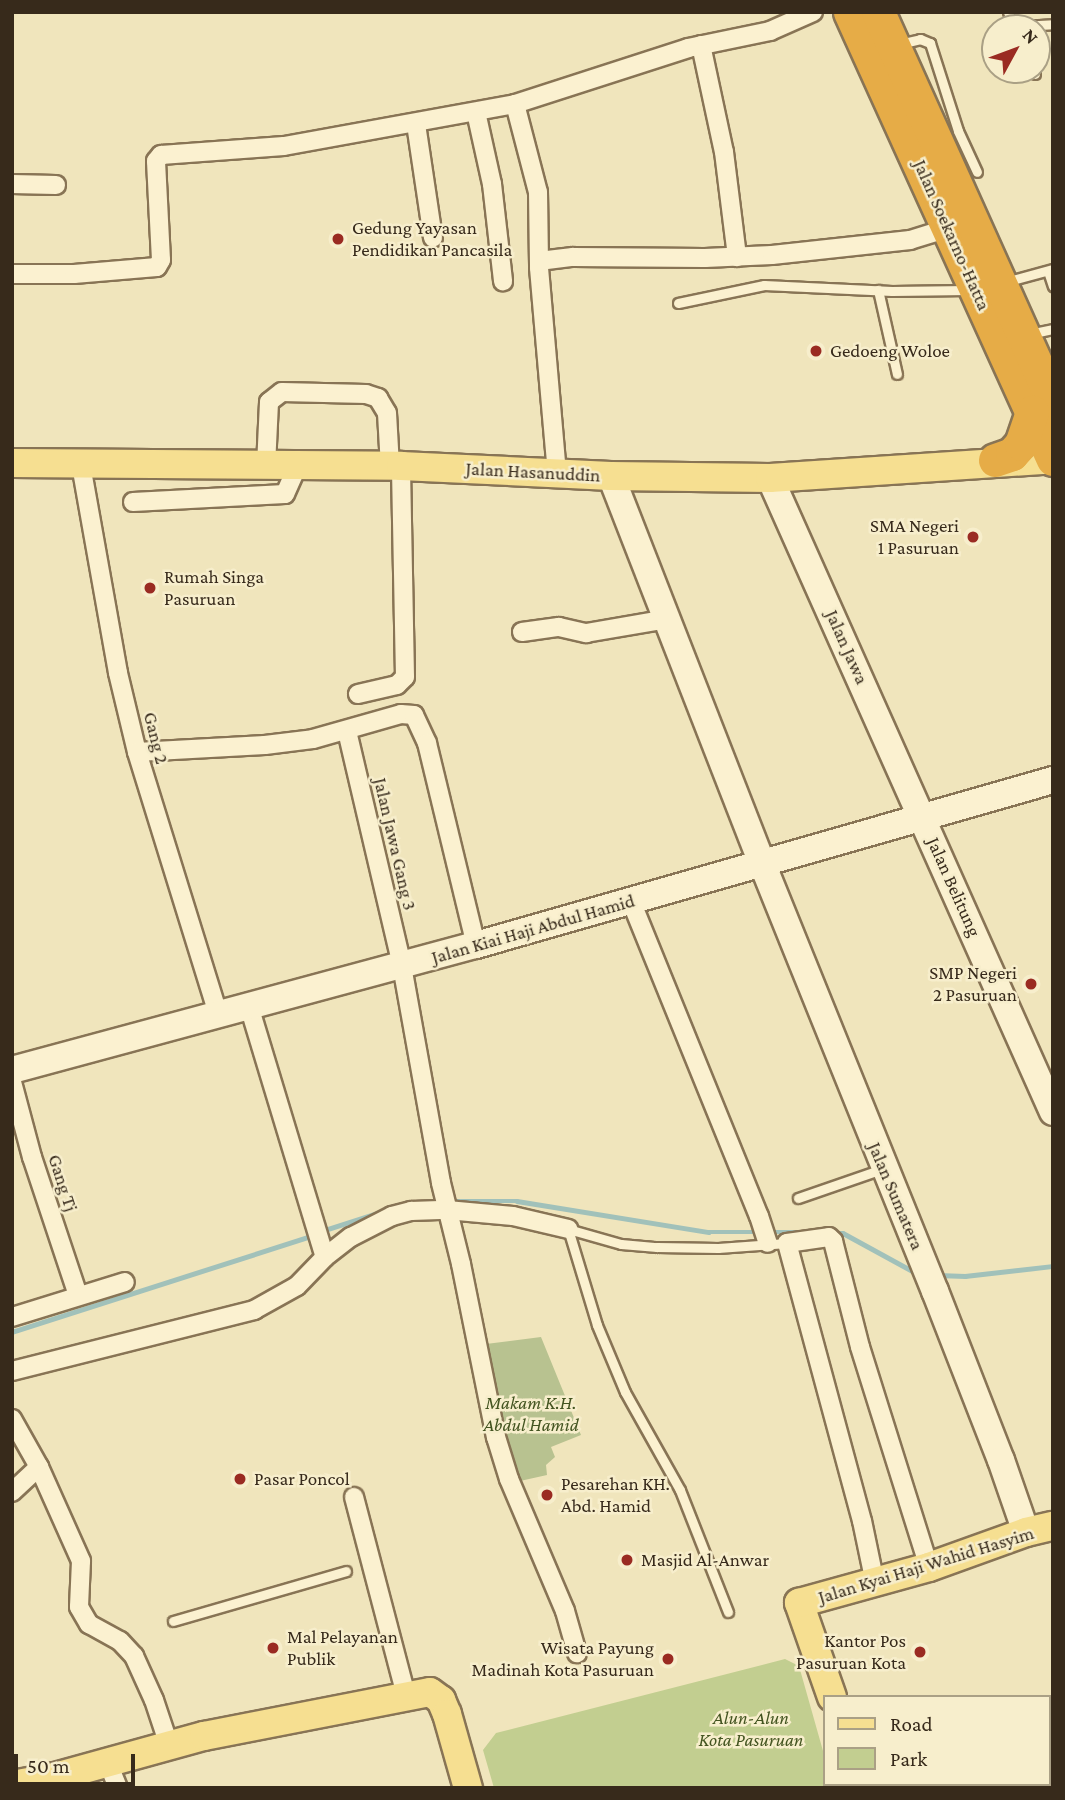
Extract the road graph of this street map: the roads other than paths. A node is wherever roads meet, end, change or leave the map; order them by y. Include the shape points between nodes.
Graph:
1 (813, 12) edge
2 (878, 19) edge
3 (701, 45) junction
4 (515, 104) junction
5 (476, 111) junction
6 (416, 124) junction
7 (978, 172) dead end
8 (12, 184) edge
9 (56, 185) dead end
10 (949, 228) junction
11 (433, 238) dead end
12 (737, 257) junction
13 (539, 261) junction
14 (1051, 270) edge
15 (12, 274) edge
16 (503, 281) dead end
17 (1053, 286) edge
18 (989, 287) junction
19 (878, 290) junction
20 (678, 303) dead end
21 (1038, 332) edge
22 (897, 374) dead end
23 (1042, 407) edge
24 (1053, 459) edge
25 (995, 460) junction
26 (12, 463) edge
27 (80, 465) junction
28 (266, 466) junction
29 (396, 466) junction
30 (297, 467) junction
31 (557, 473) junction
32 (611, 475) junction
33 (770, 478) junction
34 (133, 502) dead end
35 (667, 619) junction
36 (522, 632) dead end
37 (358, 694) dead end
38 (346, 731) junction
39 (137, 752) junction
40 (1053, 780) edge
41 (923, 816) junction
42 (762, 863) junction
43 (631, 901) junction
44 (477, 945) junction
45 (402, 966) junction
46 (249, 1006) junction
47 (218, 1014) junction
48 (12, 1070) edge
49 (12, 1082) edge
50 (1053, 1112) edge
51 (884, 1168) junction
52 (798, 1198) dead end
53 (446, 1207) junction
54 (568, 1229) junction
55 (767, 1240) junction
56 (787, 1242) junction
57 (323, 1249) junction
58 (125, 1282) dead end
59 (78, 1295) junction
60 (12, 1317) edge
61 (12, 1371) edge
62 (12, 1419) edge
63 (39, 1467) junction
64 (12, 1492) edge
65 (354, 1497) dead end
66 (1039, 1529) edge
67 (929, 1567) junction
68 (346, 1571) dead end
69 (875, 1583) junction
70 (728, 1612) dead end
71 (173, 1621) dead end
72 (577, 1653) dead end
73 (418, 1694) junction
74 (831, 1695) edge
75 (170, 1748) junction
76 (113, 1776) edge
77 (12, 1785) edge
78 (468, 1788) edge

1 - 3 street via 747,38
2 - 7 lane via 930,43 958,131
2 - 10 highway, Jalan Soekarno-Hatta
2 - 18 highway, Jalan Soekarno-Hatta
3 - 4 street
3 - 12 street via 724,152
4 - 5 street
4 - 13 street via 538,192
5 - 6 street
5 - 16 street via 492,184
6 - 11 street
6 - 15 street via 284,146 161,155 156,161 161,260 157,267 74,275
8 - 9 street
10 - 12 street via 911,240
10 - 18 highway, Jalan Soekarno-Hatta
12 - 13 street
13 - 31 street
14 - 17 lane
14 - 18 lane
18 - 19 lane
18 - 21 highway, Jalan Soekarno-Hatta
18 - 23 highway, Jalan Soekarno-Hatta
19 - 20 lane via 764,285
19 - 22 lane
21 - 23 highway, Jalan Soekarno-Hatta
23 - 24 highway, Jalan Soekarno-Hatta
23 - 25 highway via 1021,444 1012,454
24 - 25 main road, Jalan Hasanuddin
25 - 33 main road, Jalan Hasanuddin
26 - 27 main road, Jalan Hasanuddin
27 - 28 main road, Jalan Hasanuddin
27 - 39 street, Gang 2
28 - 29 street via 269,402 282,393 378,398 387,413
28 - 30 main road, Jalan Hasanuddin
29 - 30 main road, Jalan Hasanuddin
29 - 31 main road, Jalan Hasanuddin
29 - 37 street via 406,674 397,685
30 - 34 street via 285,494
31 - 32 main road, Jalan Hasanuddin
32 - 33 main road, Jalan Hasanuddin
32 - 35 street, Jalan Sumatera
33 - 41 street, Jalan Jawa
35 - 36 street via 586,634 559,627
35 - 42 street, Jalan Sumatera
38 - 39 street via 265,746
38 - 44 street via 401,714 414,715 420,724
38 - 45 street, Jalan Jawa Gang 3
39 - 47 street, Gang 2
40 - 41 street, Jalan Kiai Haji Abdul Hamid
41 - 42 street, Jalan Kiai Haji Abdul Hamid
41 - 50 street, Jalan Belitung
42 - 43 street, Jalan Kiai Haji Abdul Hamid
42 - 51 street, Jalan Sumatera
43 - 44 street, Jalan Kiai Haji Abdul Hamid
43 - 55 street
44 - 45 street, Jalan Kiai Haji Abdul Hamid
45 - 46 street, Jalan Kiai Haji Abdul Hamid
45 - 53 street, Jalan Jawa Gang 3
46 - 47 street, Jalan Kiai Haji Abdul Hamid
46 - 57 street
47 - 48 street, Jalan Kiai Haji Abdul Hamid
49 - 59 street, Gang Tj
51 - 52 lane
51 - 66 street, Jalan Sumatera via 1001,1460
53 - 54 street
53 - 57 street via 392,1216
53 - 72 street, Jalan Jawa Gang 3 via 496,1437 565,1611
54 - 55 lane via 621,1244 657,1247 718,1248
54 - 70 lane via 597,1325 625,1392 680,1490
55 - 56 lane
56 - 67 street via 829,1237 833,1241 860,1348
56 - 69 street
57 - 61 street via 298,1286 254,1310
58 - 59 street
59 - 60 street
62 - 63 street
63 - 64 street
63 - 75 street via 81,1561 79,1607 89,1624 120,1641 134,1656
65 - 73 street via 394,1638
66 - 67 main road, Jalan Kyai Haji Wahid Hasyim
67 - 69 main road, Jalan Kyai Haji Wahid Hasyim
68 - 71 lane
69 - 74 main road, Jalan Kyai Haji Wahid Hasyim via 799,1603
73 - 75 main road via 204,1736
73 - 78 main road via 441,1700
75 - 76 main road
76 - 77 main road

